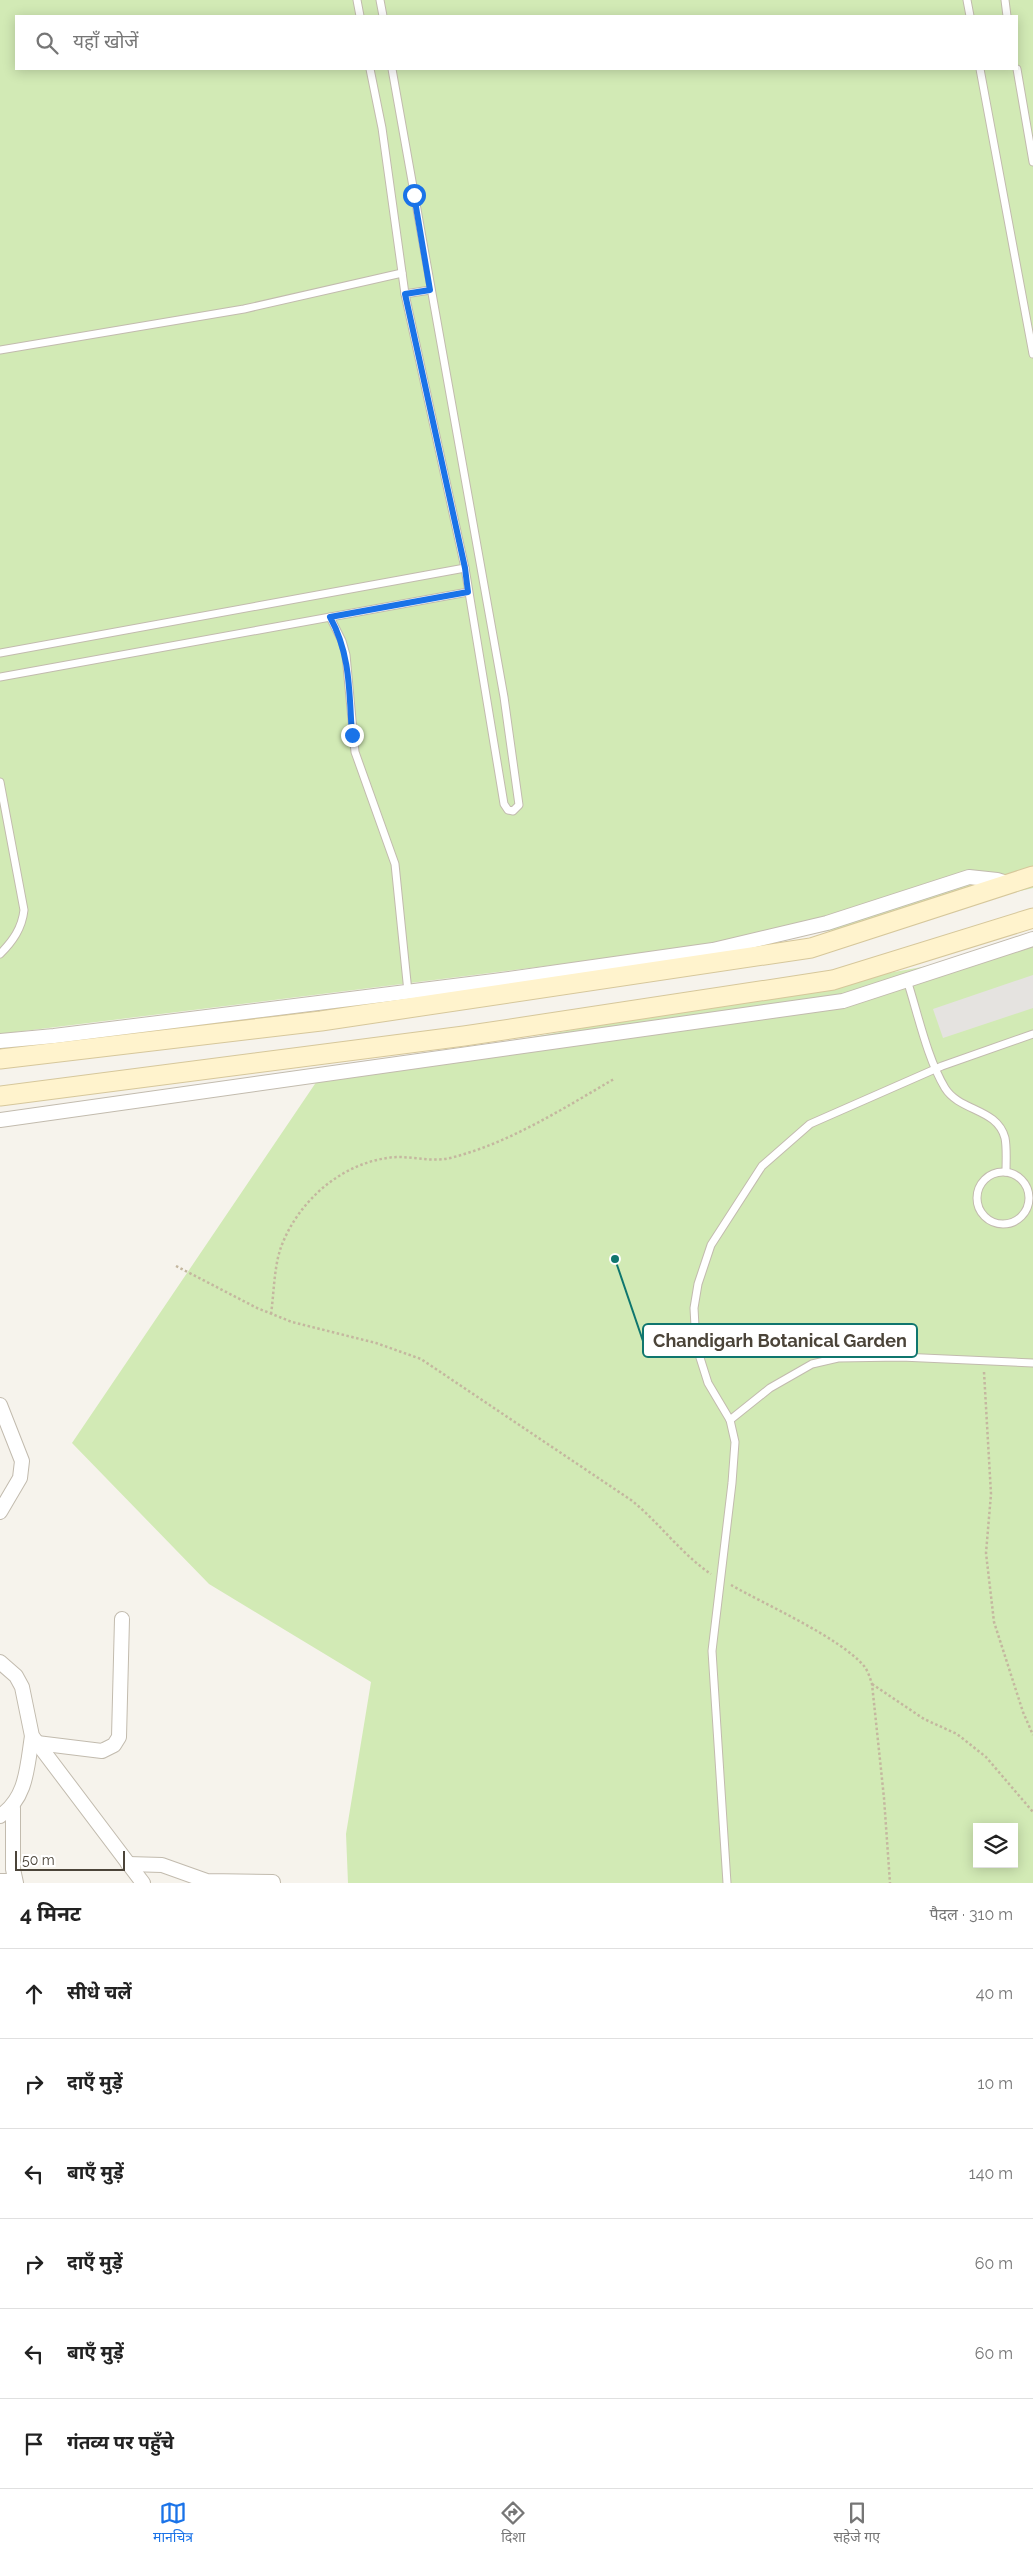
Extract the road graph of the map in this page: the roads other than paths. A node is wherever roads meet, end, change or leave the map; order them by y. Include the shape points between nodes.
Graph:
1 (357, 0) edge
2 (380, 0) edge
3 (967, 0) edge
4 (1005, 0) edge
5 (360, 15) edge
6 (383, 15) edge
7 (970, 15) edge
8 (1008, 15) edge
9 (370, 70) edge
10 (392, 70) edge
11 (980, 70) edge
12 (1017, 70) edge
13 (1033, 162) edge
14 (402, 273) junction
15 (430, 290) junction
16 (405, 294) junction
17 (0, 350) edge
18 (1033, 354) edge
19 (465, 568) junction
20 (468, 592) junction
21 (330, 617) junction
22 (0, 653) edge
23 (0, 677) edge
24 (0, 782) edge
25 (1031, 874) edge
26 (1033, 918) edge
27 (1033, 939) edge
28 (0, 954) edge
29 (906, 980) junction
30 (409, 1000) junction
31 (1033, 1034) edge
32 (0, 1041) edge
33 (0, 1059) edge
34 (936, 1068) junction
35 (0, 1096) edge
36 (0, 1120) edge
37 (1006, 1172) junction
38 (1033, 1363) edge
39 (0, 1405) edge
40 (730, 1420) junction
41 (0, 1512) edge
42 (122, 1619) dead end
43 (0, 1662) edge
44 (34, 1740) junction
45 (13, 1808) junction
46 (0, 1816) edge
47 (128, 1864) junction
48 (0, 1881) edge
49 (15, 1882) edge
50 (273, 1882) edge
51 (143, 1883) edge
52 (727, 1883) edge

1 - 5 lane
2 - 6 lane
3 - 7 lane
4 - 8 lane
9 - 14 lane via 382,128
10 - 15 lane
11 - 18 lane
12 - 13 lane
14 - 16 lane
14 - 17 lane via 244,309
15 - 16 lane
15 - 20 lane via 504,697 519,805 513,811 504,804
16 - 19 lane
19 - 20 lane
19 - 22 lane
20 - 21 lane
21 - 23 lane
21 - 30 lane via 346,654 354,752 395,864
24 - 28 lane via 24,910 12,942
25 - 30 main road via 1010,884 811,948
26 - 35 main road via 832,980 464,1036
27 - 29 street
29 - 34 lane
29 - 36 street via 834,1002
30 - 32 street
30 - 33 main road via 321,1021
31 - 34 lane
34 - 37 lane via 946,1090 955,1099 994,1119 1001,1128 1005,1139
34 - 40 lane via 810,1124 762,1166 711,1246 694,1308 696,1345 708,1383
37 - 37 lane via 1022,1180 1029,1196 1025,1213 1018,1220 1001,1224 986,1218 977,1196 990,1176
38 - 40 lane via 838,1358 812,1364 770,1388
39 - 41 street via 22,1462 20,1478
40 - 52 lane via 734,1442 732,1483 712,1651
42 - 44 street via 119,1737 114,1745 102,1750
43 - 44 street via 16,1676 22,1687
44 - 45 street via 20,1796
44 - 47 street
45 - 46 street
45 - 49 street
47 - 50 street via 162,1865 207,1881
47 - 51 street
48 - 49 street

